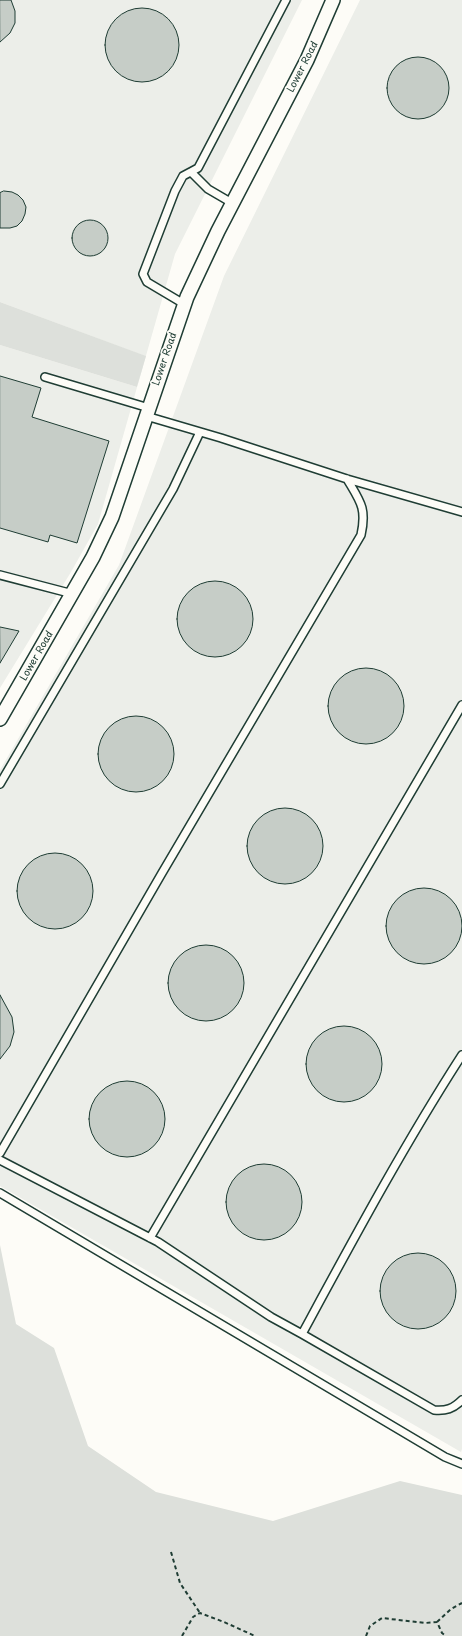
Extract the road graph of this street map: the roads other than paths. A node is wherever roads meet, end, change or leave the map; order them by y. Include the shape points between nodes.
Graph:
1 (286, 0) edge
2 (333, 0) edge
3 (191, 172) junction
4 (232, 203) junction
5 (184, 304) junction
6 (45, 377) dead end
7 (147, 412) junction
8 (200, 432) junction
9 (347, 478) junction
10 (462, 512) edge
11 (0, 575) edge
12 (73, 594) junction
13 (462, 705) edge
14 (0, 719) edge
15 (0, 784) edge
16 (462, 1056) edge
17 (0, 1153) edge
18 (0, 1160) edge
19 (0, 1194) edge
20 (150, 1238) junction
21 (302, 1334) junction
22 (462, 1400) edge
23 (462, 1464) edge

1 - 3 lane via 198,168
2 - 4 street, Lower Road via 307,60
3 - 4 lane via 208,189
3 - 5 lane via 183,176 175,192 143,274 147,282
4 - 5 street, Lower Road
5 - 7 street, Lower Road
6 - 7 lane
7 - 8 lane
7 - 12 street, Lower Road via 112,517
8 - 9 lane
8 - 15 lane via 173,489
9 - 10 lane
9 - 17 lane via 361,504 364,520 361,535
11 - 12 lane
12 - 14 street, Lower Road
13 - 20 lane
16 - 21 lane via 428,1108
18 - 20 lane
19 - 23 lane via 438,1453
20 - 21 lane via 270,1317
21 - 22 lane via 434,1410 444,1411

